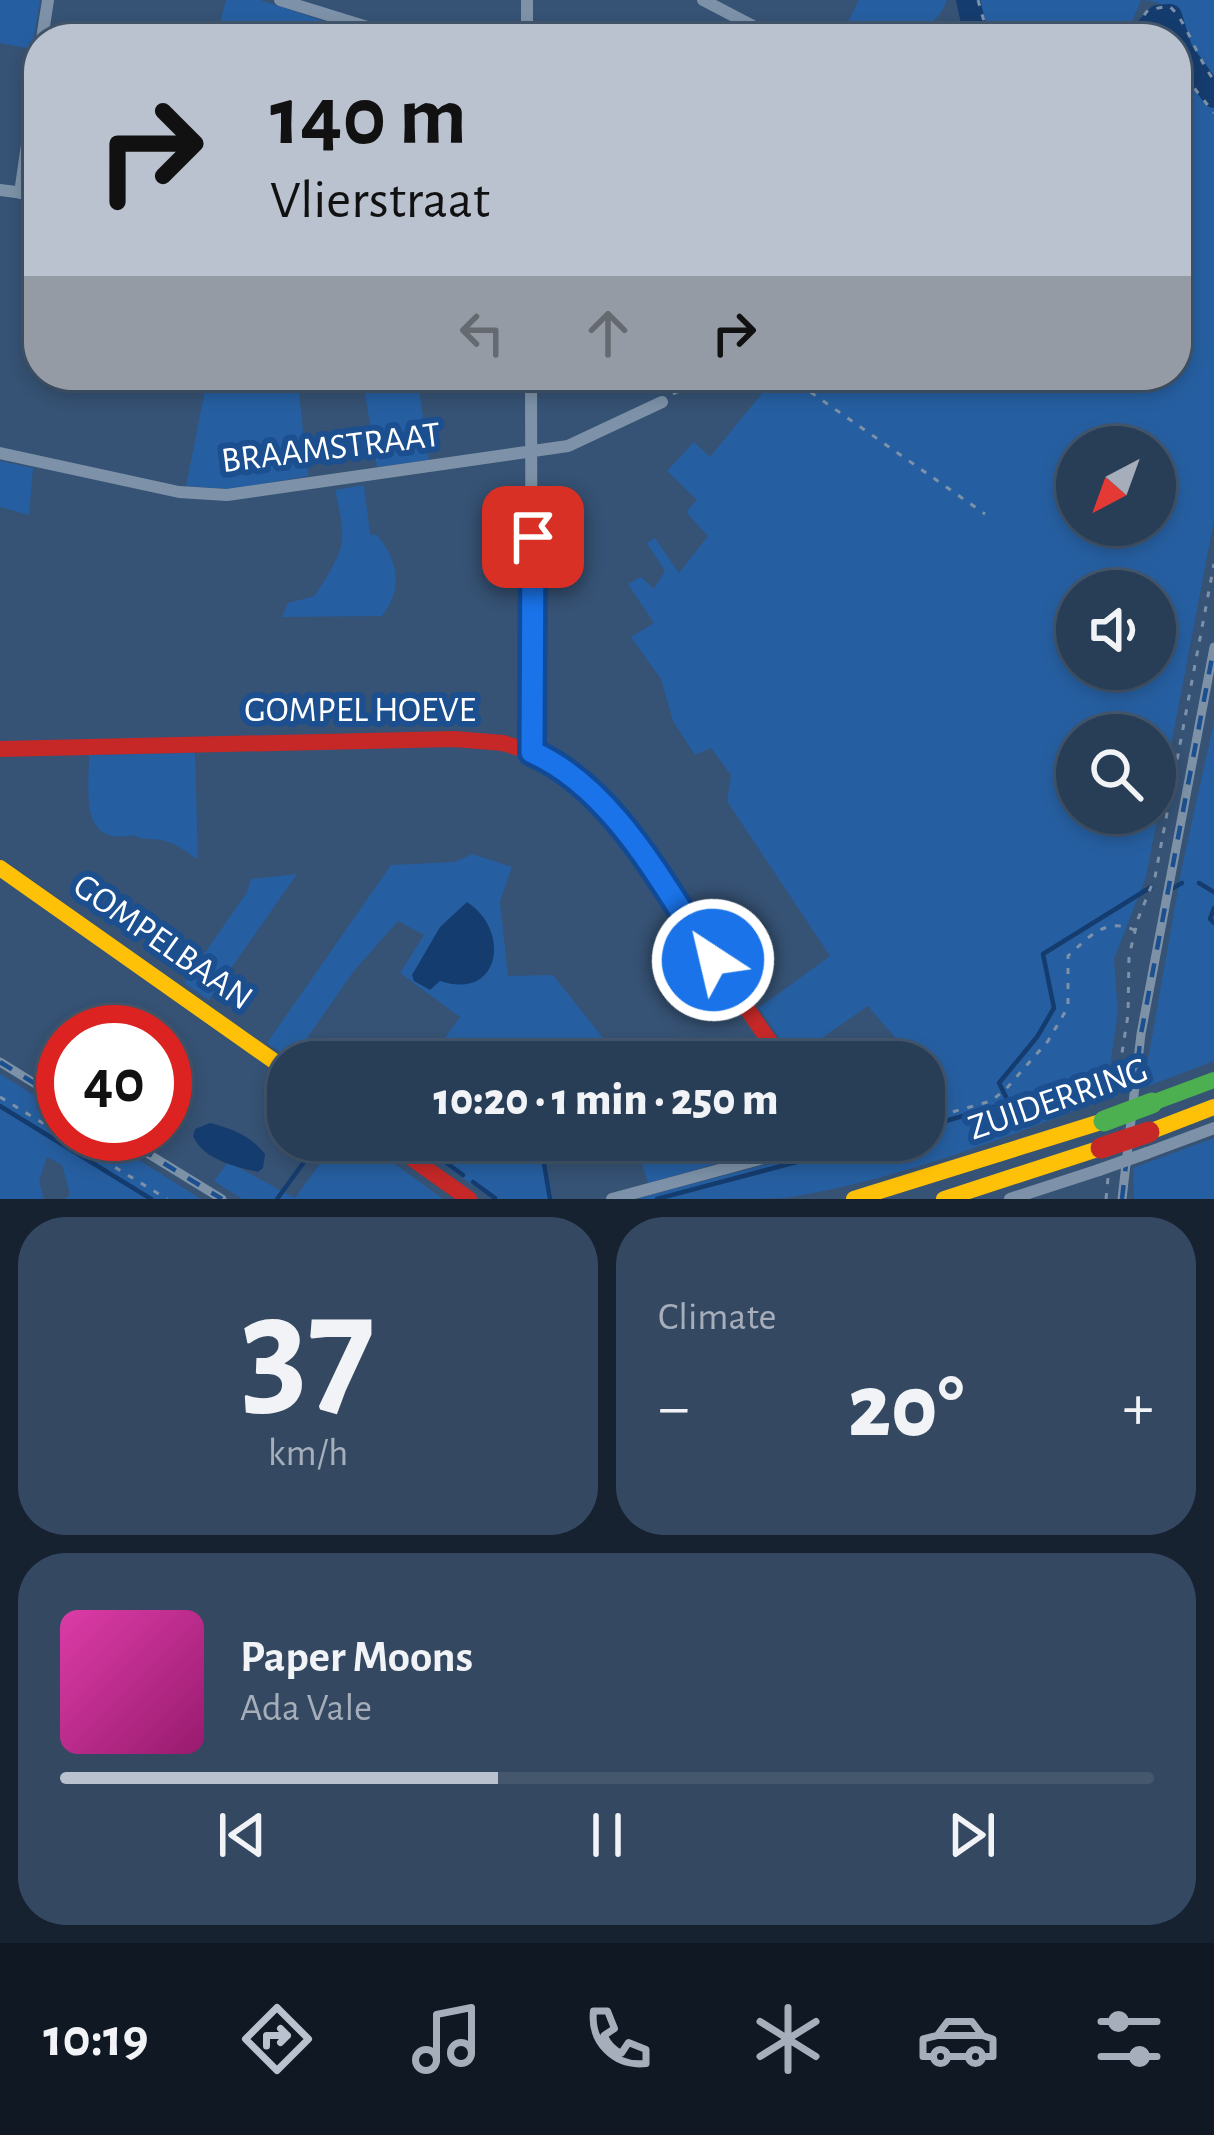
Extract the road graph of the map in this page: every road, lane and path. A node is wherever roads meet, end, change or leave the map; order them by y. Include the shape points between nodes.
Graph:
1 (280, 0) edge
2 (703, 0) edge
3 (358, 24) edge
4 (749, 24) edge
5 (1137, 24) edge
6 (1183, 24) edge
7 (1191, 46) edge
8 (1214, 80) edge
9 (1191, 84) edge
10 (1214, 113) edge
11 (24, 165) edge
12 (0, 190) edge
13 (20, 193) junction
14 (24, 193) edge
15 (531, 390) edge
16 (679, 390) edge
17 (808, 390) edge
18 (662, 402) joint
19 (533, 452) junction
20 (0, 453) edge
21 (986, 514) dead end
22 (1214, 564) edge
23 (0, 749) edge
24 (532, 752) junction
25 (0, 868) edge
26 (1134, 930) junction
27 (1128, 1015) dead end
28 (769, 1041) edge
29 (267, 1056) edge
30 (1214, 1080) edge
31 (0, 1097) edge
32 (1214, 1107) edge
33 (945, 1113) edge
34 (1214, 1128) edge
35 (1148, 1142) junction
36 (1100, 1159) junction
37 (416, 1161) edge
38 (752, 1161) edge
39 (167, 1199) edge
40 (469, 1199) edge
41 (612, 1199) edge
42 (854, 1199) edge
43 (944, 1199) edge
44 (1010, 1199) edge

1 - 3 street
2 - 4 street
5 - 6 path via 1148,10 1169,5
7 - 8 path
9 - 10 path
11 - 13 street
12 - 13 street
13 - 14 street
15 - 19 street
16 - 18 path
17 - 21 path
18 - 19 street, BRAAMSTRAAT via 583,442
19 - 20 street, BRAAMSTRAAT via 227,494 179,492
19 - 24 street
22 - 26 path via 1155,877
23 - 24 main road, GOMPEL HOEVE via 454,740
24 - 28 main road, GOMPEL HOEVE via 563,768 617,822
25 - 29 main road, GOMPELBAAN
26 - 27 path
26 - 33 path via 1097,929 1068,956 1068,1007 1048,1041 1000,1095
30 - 42 main road, ZUIDERRING, bridge
31 - 39 path
32 - 35 main road, ZUIDERRING
34 - 35 street
35 - 36 main road, ZUIDERRING, bridge
36 - 43 main road, ZUIDERRING
36 - 44 street
37 - 40 main road
38 - 41 street

